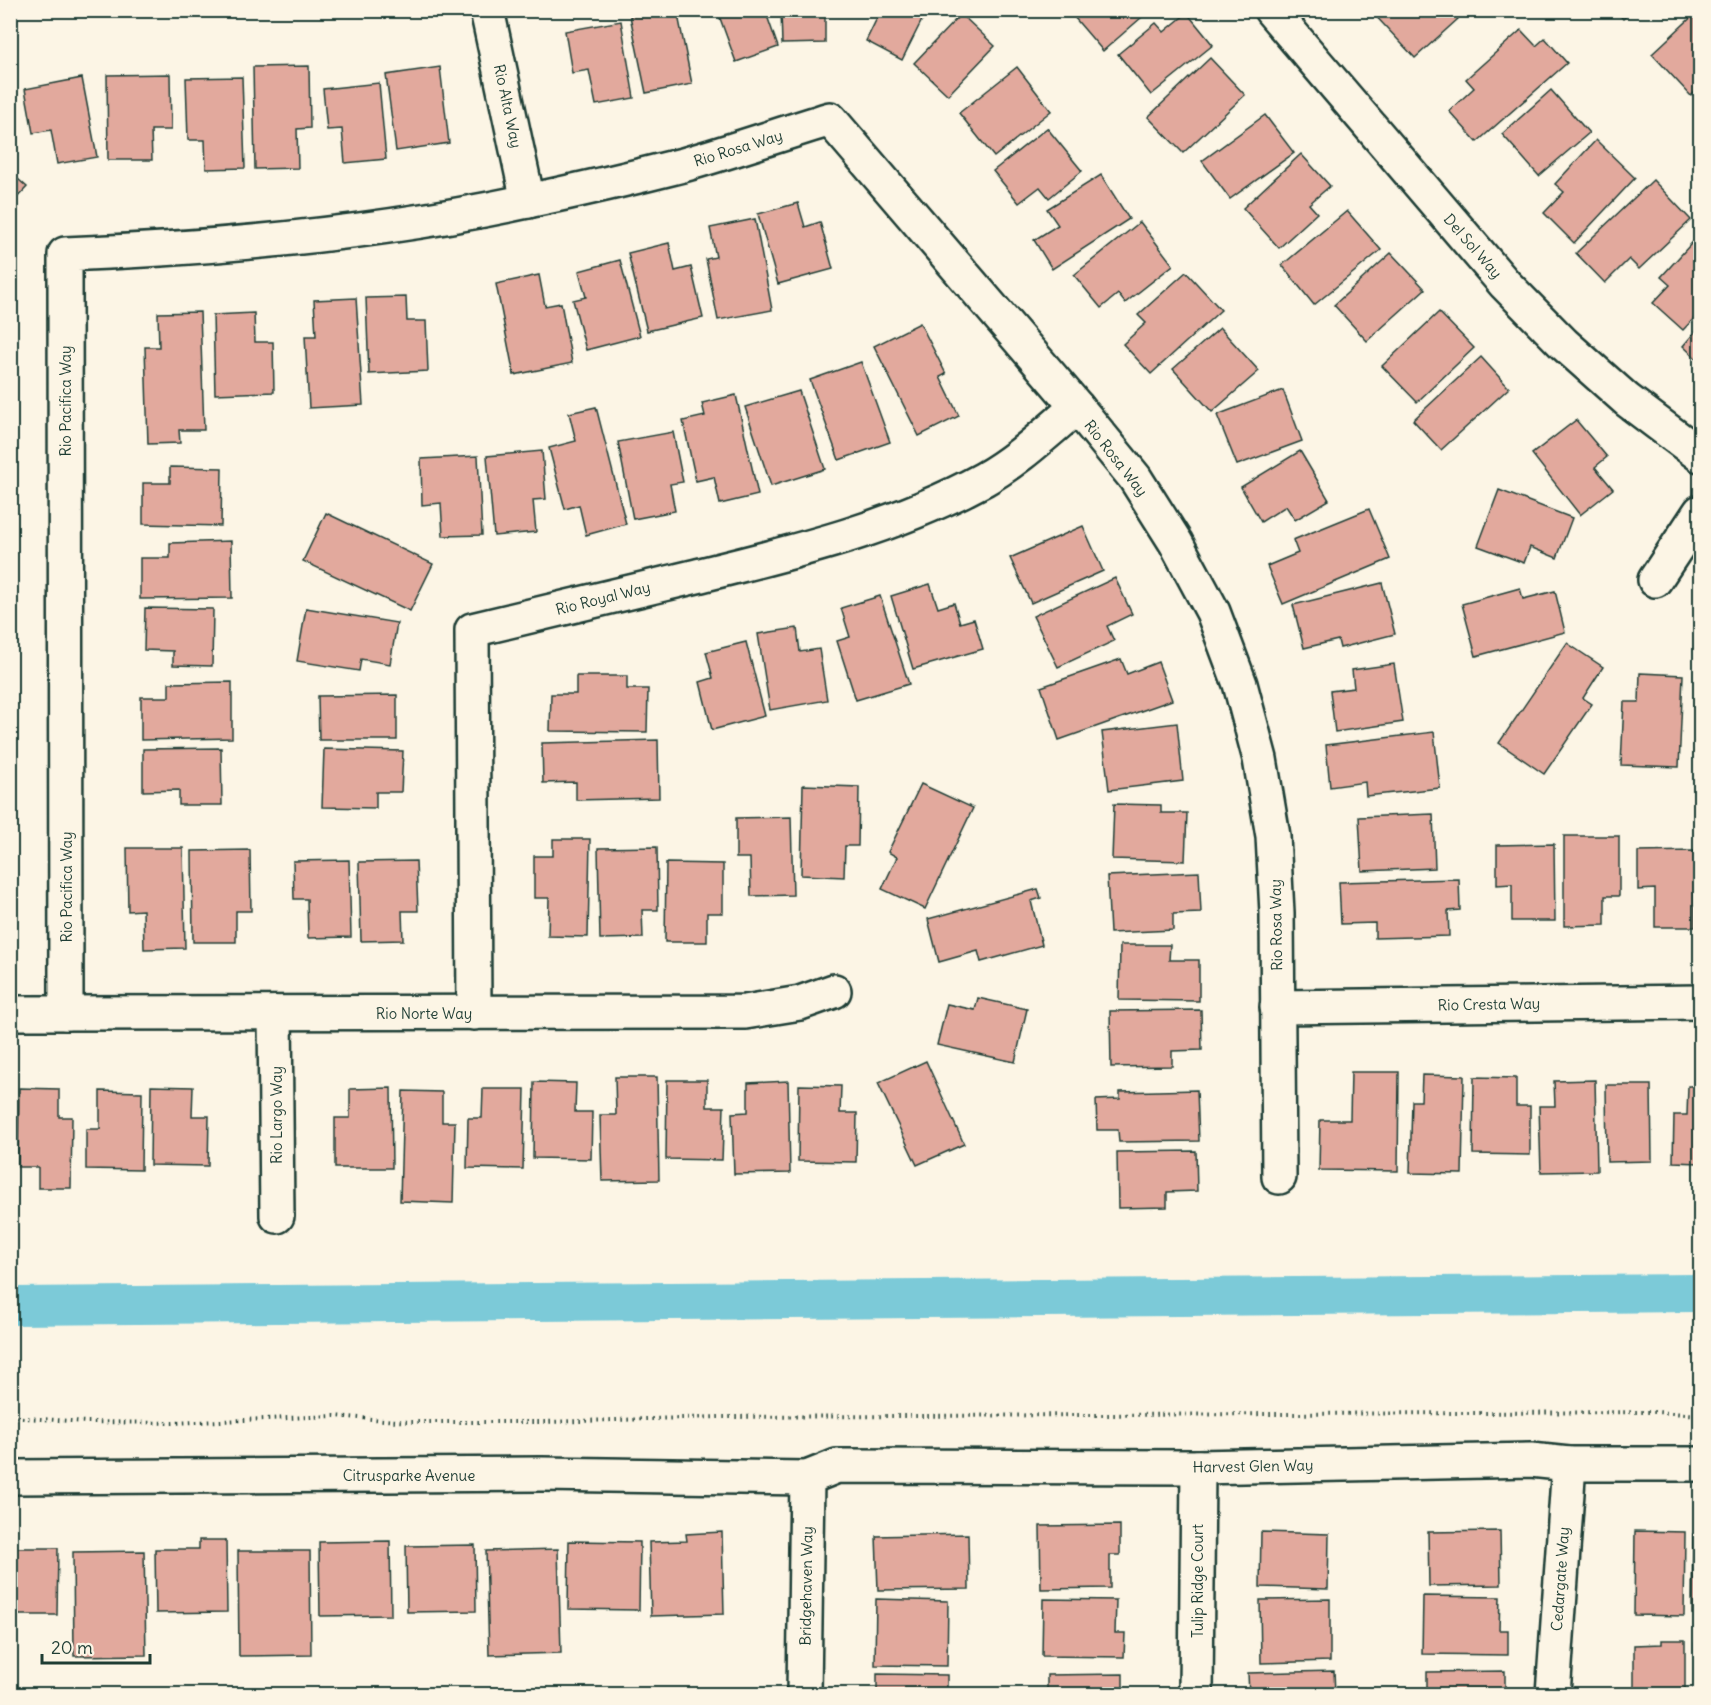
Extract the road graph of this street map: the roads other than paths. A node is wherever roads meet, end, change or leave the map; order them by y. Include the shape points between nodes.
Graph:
1 (487, 10) edge
2 (1271, 10) edge
3 (528, 201) junction
4 (1077, 407) junction
5 (1701, 456) edge
6 (1701, 512) edge
7 (1655, 580) dead end
8 (834, 991) dead end
9 (1701, 1002) edge
10 (1278, 1007) junction
11 (10, 1013) edge
12 (66, 1013) junction
13 (275, 1013) junction
14 (474, 1013) junction
15 (1279, 1177) dead end
16 (277, 1216) dead end
17 (1569, 1464) junction
18 (1701, 1464) edge
19 (1198, 1467) junction
20 (10, 1477) edge
21 (807, 1478) junction
22 (804, 1695) edge
23 (1196, 1695) edge
24 (1552, 1695) edge

1 - 3 street, Rio Alta Way
2 - 5 street, Del Sol Way via 1512,291 1627,400
3 - 4 street, Rio Rosa Way via 683,165 830,119
3 - 12 street, Rio Pacifica Way via 421,221 288,239 65,254
4 - 10 street, Rio Rosa Way via 1135,478 1176,543 1213,612 1240,684 1260,759 1273,836
4 - 14 street, Rio Royal Way via 986,478 927,507 777,556 472,630
6 - 7 street
8 - 14 street, Rio Norte Way via 746,1012
9 - 10 street, Rio Cresta Way
10 - 15 street, Rio Rosa Way
11 - 12 street, Rio Norte Way
12 - 13 street, Rio Norte Way
13 - 14 street, Rio Norte Way
13 - 16 street, Rio Largo Way
17 - 18 street, Harvest Glen Way
17 - 19 street, Harvest Glen Way via 1532,1460
17 - 24 street, Cedargate Way
19 - 21 street, Harvest Glen Way via 837,1466
19 - 23 street, Tulip Ridge Court
20 - 21 street, Citrusparke Avenue via 542,1474
21 - 22 street, Bridgehaven Way

